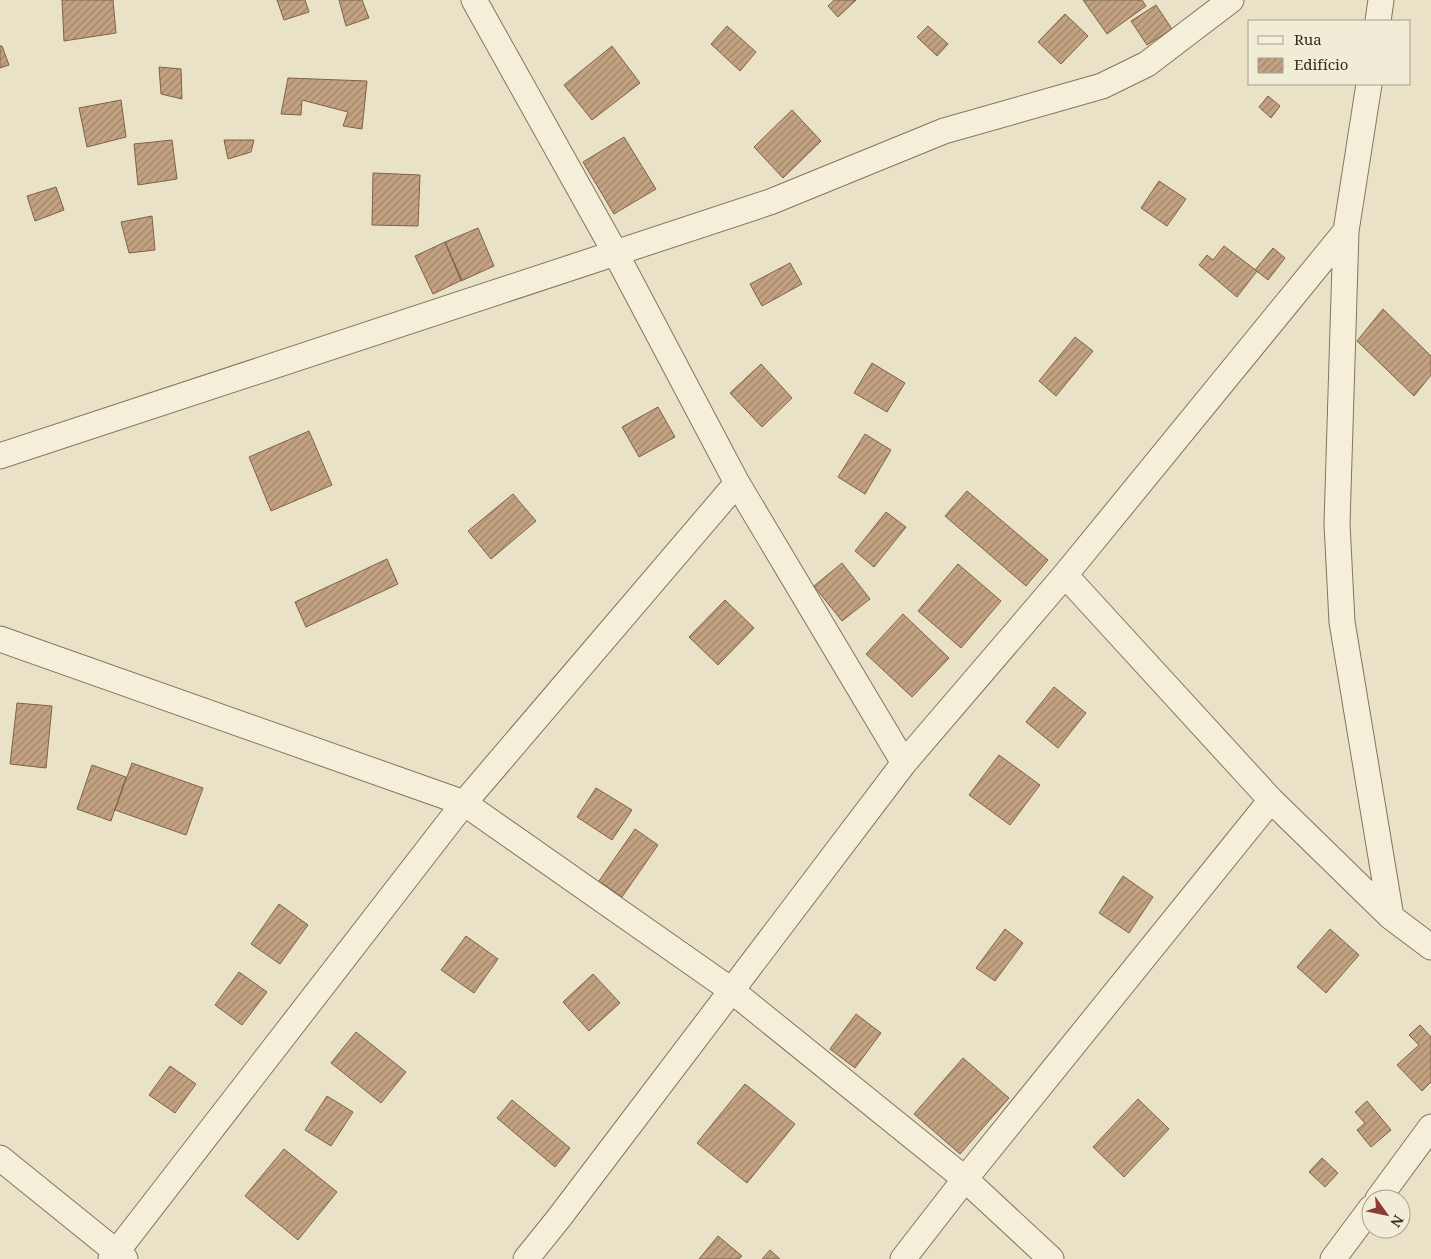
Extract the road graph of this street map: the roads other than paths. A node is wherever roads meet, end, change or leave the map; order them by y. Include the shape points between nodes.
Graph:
1 (474, 0) edge
2 (1231, 0) edge
3 (1381, 0) edge
4 (1378, 20) edge
5 (1369, 85) edge
6 (1346, 230) junction
7 (616, 254) junction
8 (0, 456) edge
9 (737, 484) junction
10 (1065, 575) junction
11 (0, 639) edge
12 (904, 763) junction
13 (1271, 800) junction
14 (464, 803) junction
15 (1391, 917) junction
16 (1431, 947) edge
17 (731, 990) junction
18 (1431, 1127) edge
19 (0, 1158) edge
20 (965, 1179) junction
21 (1385, 1189) edge
22 (1361, 1221) edge
23 (117, 1257) edge
24 (526, 1259) edge
25 (903, 1259) edge
26 (1051, 1259) edge
27 (1333, 1259) edge

1 - 7 street
2 - 7 street via 1147,64 1102,86 944,131 770,202
3 - 4 street
5 - 6 street
6 - 10 street
6 - 15 street via 1337,524 1342,622
7 - 8 street
7 - 9 street
9 - 12 street
9 - 14 street
10 - 12 street
10 - 13 street
11 - 14 street
12 - 17 street
13 - 15 street
13 - 20 street
14 - 17 street
14 - 23 street
15 - 16 street
17 - 20 street
17 - 24 street
18 - 21 street
19 - 23 street
20 - 25 street
20 - 26 street
22 - 27 street

